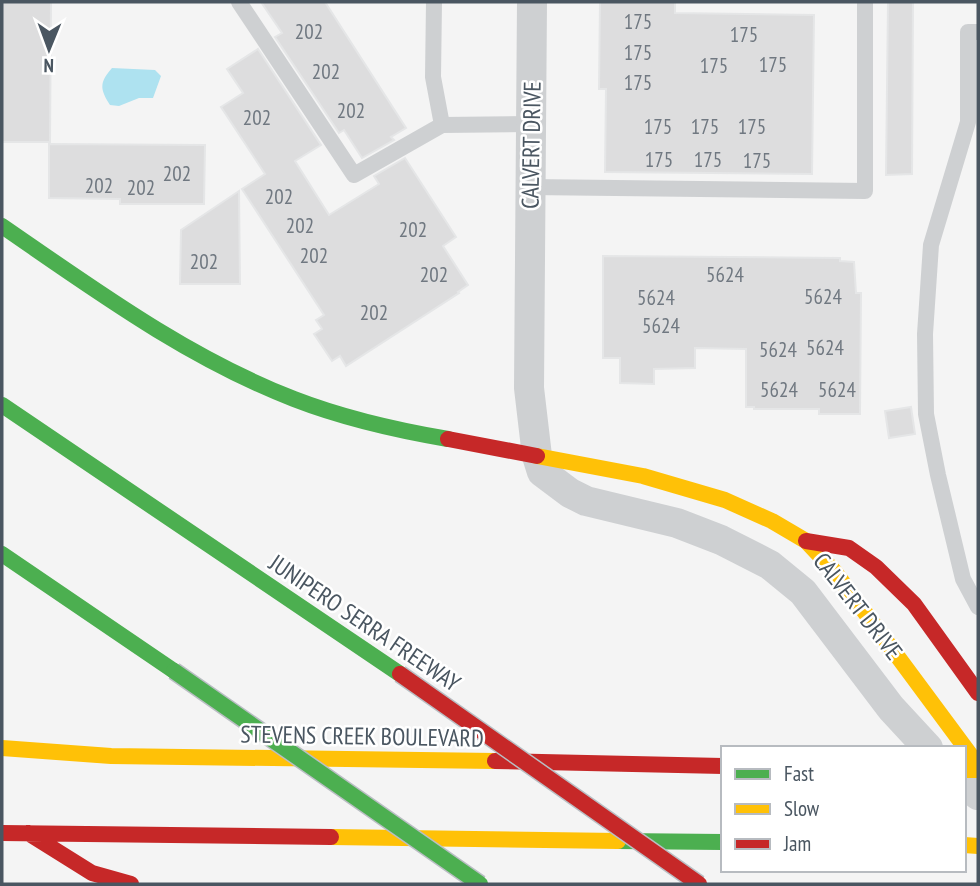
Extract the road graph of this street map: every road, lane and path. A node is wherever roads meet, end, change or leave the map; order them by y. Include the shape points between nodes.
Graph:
1 (239, 2) edge
2 (434, 2) edge
3 (533, 2) edge
4 (865, 2) edge
5 (978, 32) edge
6 (442, 124) junction
7 (530, 124) junction
8 (530, 187) junction
9 (2, 226) edge
10 (2, 405) edge
11 (537, 456) junction
12 (806, 541) junction
13 (2, 554) edge
14 (978, 607) edge
15 (978, 693) edge
16 (926, 746) edge
17 (962, 746) edge
18 (2, 748) edge
19 (966, 752) edge
20 (721, 766) edge
21 (978, 768) edge
22 (2, 833) edge
23 (28, 833) junction
24 (721, 842) edge
25 (131, 884) edge
26 (480, 884) edge
27 (699, 884) edge

1 - 6 lane via 354,175
2 - 6 lane via 433,77
3 - 7 street, CALVERT DRIVE
4 - 8 lane via 865,191
5 - 14 lane via 968,32 968,122 931,245 925,334 926,414 935,463 963,579
6 - 7 lane
7 - 8 street, CALVERT DRIVE
8 - 11 street, CALVERT DRIVE via 529,388
9 - 11 main road via 150,326 257,383 338,415
10 - 27 main road, JUNIPERO SERRA FREEWAY, bridge via 400,674
11 - 12 main road, CALVERT DRIVE via 643,476 725,500
11 - 16 street, CALVERT DRIVE via 541,472 586,501 677,523 770,565 803,592 891,708
12 - 15 main road via 849,548 876,567 914,604
12 - 17 main road, CALVERT DRIVE via 835,572
13 - 26 main road, bridge
18 - 20 main road, STEVENS CREEK BOULEVARD via 111,756
19 - 21 main road, CALVERT DRIVE
22 - 23 main road
23 - 24 main road
23 - 25 main road via 92,873

